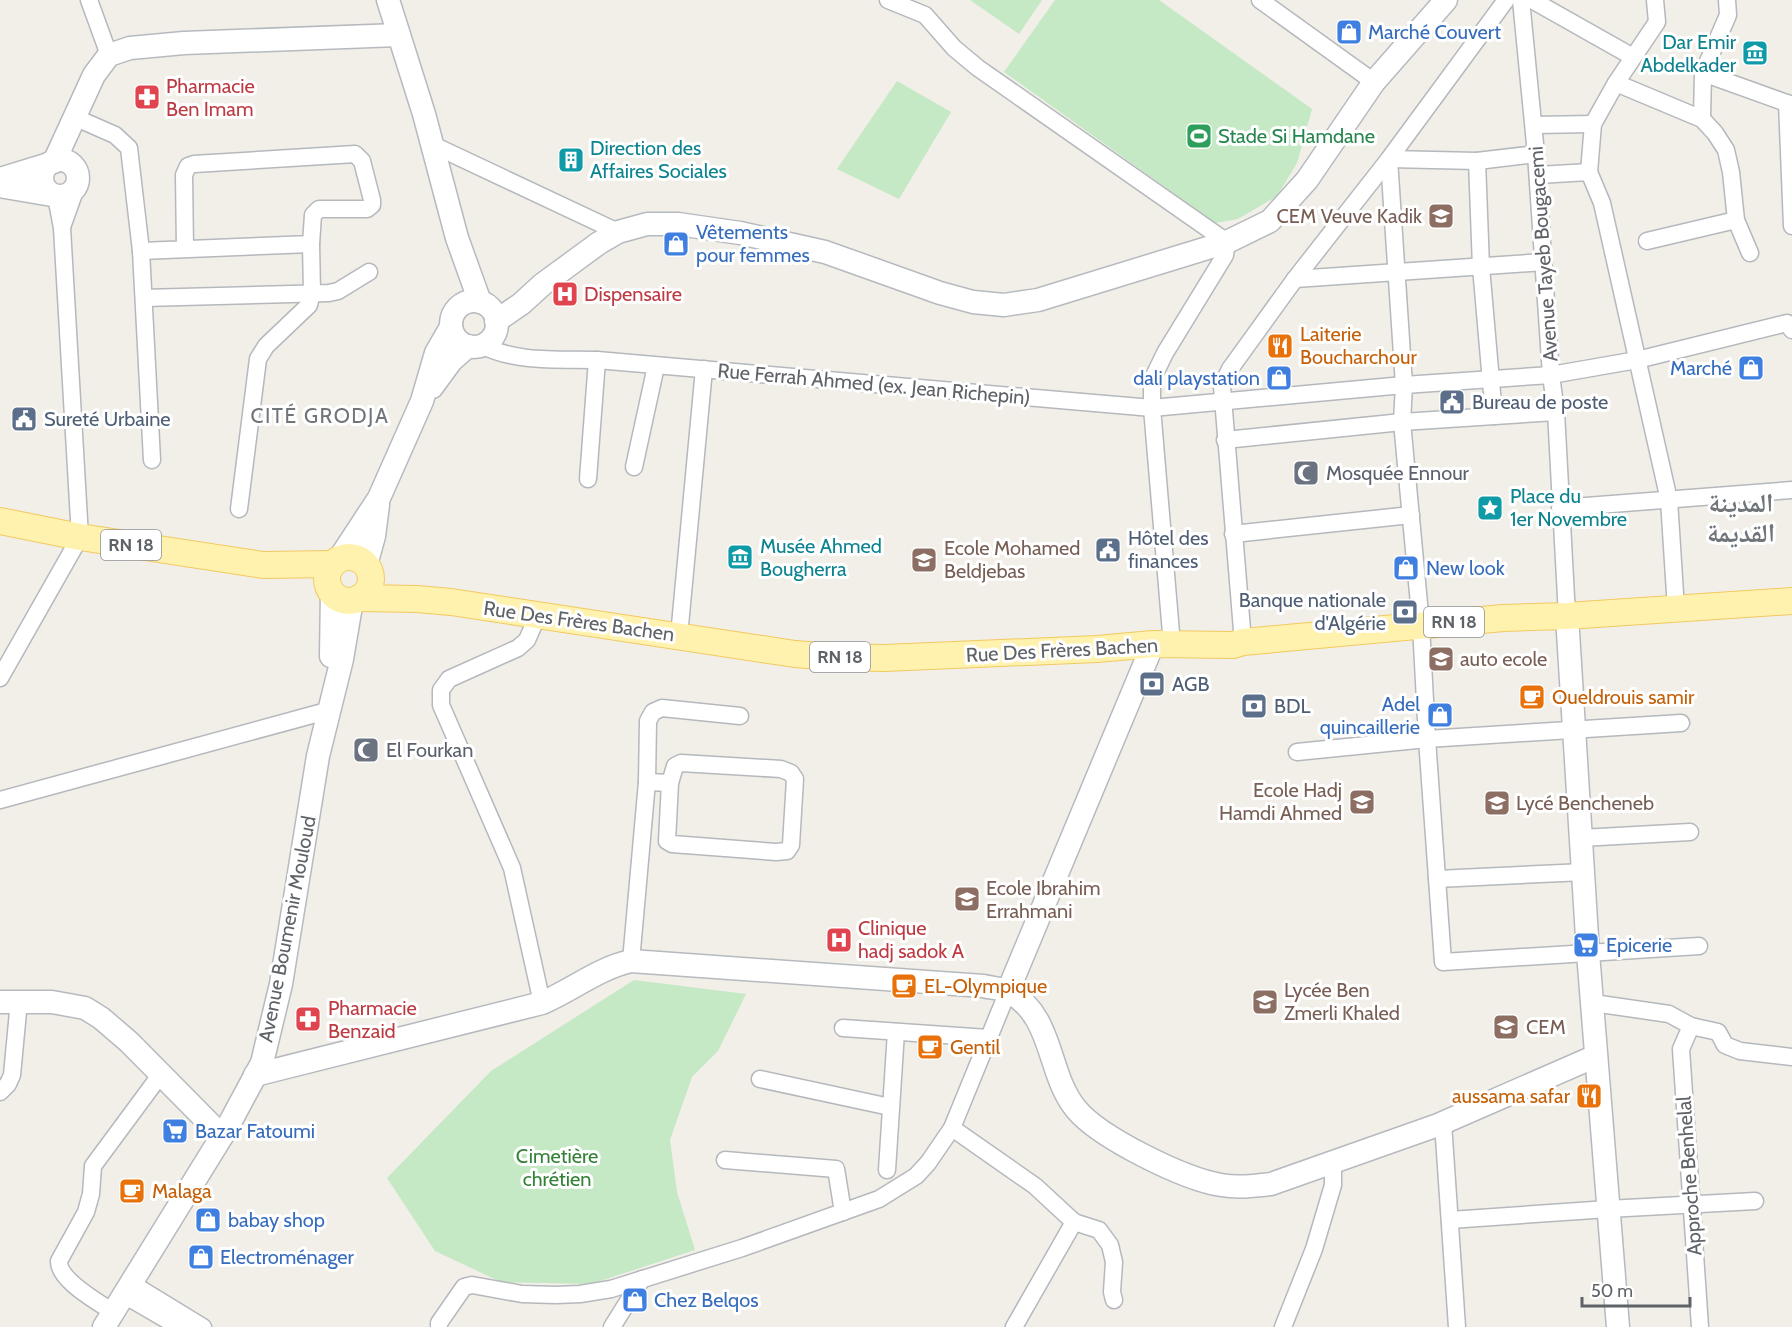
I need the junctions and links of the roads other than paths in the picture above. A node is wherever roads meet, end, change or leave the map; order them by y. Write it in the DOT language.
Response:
graph roads {
  1 [pos="89,0"];
  2 [pos="388,0"];
  3 [pos="888,0"];
  4 [pos="1260,0"];
  5 [pos="1446,0"];
  6 [pos="1506,0"];
  7 [pos="1515,0"];
  8 [pos="1521,0"];
  9 [pos="1532,0"];
  10 [pos="1655,0"];
  11 [pos="1727,0"];
  12 [pos="928,7"];
  13 [pos="398,34"];
  14 [pos="109,55"];
  15 [pos="1633,57"];
  16 [pos="1703,73"];
  17 [pos="1374,82"];
  18 [pos="1616,83"];
  19 [pos="1789,104"];
  20 [pos="1702,119"];
  21 [pos="72,123"];
  22 [pos="1593,124"];
  23 [pos="1534,125"];
  24 [pos="431,144"];
  25 [pos="1536,154"];
  26 [pos="1389,159"];
  27 [pos="1477,161"];
  28 [pos="51,163"];
  29 [pos="1589,172"];
  30 [pos="1538,175"];
  31 [pos="76,178"];
  32 [pos="0,179"];
  33 [pos="0,186"];
  34 [pos="54,195"];
  35 [pos="1736,220"];
  36 [pos="1792,226"];
  37 [pos="62,228"];
  38 [pos="618,232"];
  39 [pos="457,238"];
  40 [pos="1647,241"];
  41 [pos="1227,242"];
  42 [pos="311,244"];
  43 [pos="185,249"];
  44 [pos="141,251"];
  45 [pos="1750,253"];
  46 [pos="1544,262"];
  47 [pos="1481,267"];
  48 [pos="1397,271"];
  49 [pos="369,272"];
  50 [pos="1295,279"];
  51 [pos="312,292"];
  52 [pos="144,298"];
  53 [pos="488,309"];
  54 [pos="454,318"];
  55 [pos="1792,330"];
  56 [pos="475,346"];
  57 [pos="597,360"];
  58 [pos="1637,360"];
  59 [pos="656,366"];
  60 [pos="704,369"];
  61 [pos="1551,375"];
  62 [pos="1491,378"];
  63 [pos="1404,385"];
  64 [pos="422,401"];
  65 [pos="1222,401"];
  66 [pos="1152,408"];
  67 [pos="1556,412"];
  68 [pos="1494,416"];
  69 [pos="1402,422"];
  70 [pos="1225,440"];
  71 [pos="152,460"];
  72 [pos="634,467"];
  73 [pos="588,479"];
  74 [pos="1792,490"];
  75 [pos="379,498"];
  76 [pos="1669,500"];
  77 [pos="1560,508"];
  78 [pos="239,509"];
  79 [pos="1411,515"];
  80 [pos="0,521"];
  81 [pos="1233,534"];
  82 [pos="80,537"];
  83 [pos="367,566"];
  84 [pos="341,583"];
  85 [pos="1792,601"];
  86 [pos="451,602"];
  87 [pos="1676,609"];
  88 [pos="538,615"];
  89 [pos="1567,616"];
  90 [pos="1421,625"];
  91 [pos="680,636"];
  92 [pos="1243,642"];
  93 [pos="1162,644"];
  94 [pos="0,678"];
  95 [pos="323,712"];
  96 [pos="740,716"];
  97 [pos="1681,723"];
  98 [pos="1574,729"];
  99 [pos="1427,739"];
  100 [pos="321,740"];
  101 [pos="1297,752"];
  102 [pos="647,782"];
  103 [pos="670,783"];
  104 [pos="0,800"];
  105 [pos="1690,832"];
  106 [pos="1581,838"];
  107 [pos="1584,872"];
  108 [pos="1437,879"];
  109 [pos="1699,946"];
  110 [pos="1588,953"];
  111 [pos="631,961"];
  112 [pos="1008,992"];
  113 [pos="9,1002"];
  114 [pos="542,1003"];
  115 [pos="1593,1003"];
  116 [pos="1691,1026"];
  117 [pos="843,1028"];
  118 [pos="896,1032"];
  119 [pos="988,1038"];
  120 [pos="1596,1056"];
  121 [pos="1792,1057"];
  122 [pos="161,1074"];
  123 [pos="255,1075"];
  124 [pos="760,1079"];
  125 [pos="0,1092"];
  126 [pos="890,1107"];
  127 [pos="1443,1123"];
  128 [pos="952,1128"];
  129 [pos="222,1136"];
  130 [pos="725,1160"];
  131 [pos="1333,1162"];
  132 [pos="887,1170"];
  133 [pos="1755,1201"];
  134 [pos="1690,1204"];
  135 [pos="1608,1209"];
  136 [pos="843,1212"];
  137 [pos="1450,1220"];
  138 [pos="1074,1222"];
  139 [pos="642,1279"];
  140 [pos="1114,1300"];
  141 [pos="118,1304"];
  142 [pos="439,1325"];
  143 [pos="179,1327"];
  144 [pos="203,1327"];
  145 [pos="612,1327"];
  146 [pos="1014,1327"];
  147 [pos="1283,1327"];
  148 [pos="1457,1327"];
  149 [pos="1618,1327"];
  150 [pos="1700,1327"];
  1 -- 14 [label="street"];
  2 -- 13 [label="street"];
  3 -- 12 [label="street"];
  4 -- 17 [label="street"];
  5 -- 17 [label="street"];
  6 -- 26 [label="street"];
  7 -- 8 [label="street"];
  8 -- 23 [label="street, Avenue Tayeb Bougacemi"];
  9 -- 15 [label="street"];
  10 -- 15 [label="street"];
  11 -- 16 [label="street"];
  12 -- 41 [label="street"];
  13 -- 14 [label="street"];
  13 -- 24 [label="street"];
  14 -- 21 [label="street"];
  15 -- 18 [label="street"];
  16 -- 19 [label="street"];
  16 -- 20 [label="street"];
  17 -- 41 [label="street"];
  18 -- 20 [label="street"];
  18 -- 22 [label="street"];
  19 -- 36 [label="street"];
  20 -- 35 [label="street"];
  21 -- 28 [label="street"];
  21 -- 31 [label="street"];
  21 -- 44 [label="street"];
  22 -- 23 [label="street"];
  22 -- 29 [label="street"];
  23 -- 25 [label="street, Avenue Tayeb Bougacemi"];
  24 -- 38 [label="street"];
  24 -- 39 [label="street"];
  25 -- 27 [label="street"];
  25 -- 30 [label="street, Avenue Tayeb Bougacemi"];
  26 -- 27 [label="street"];
  26 -- 48 [label="street"];
  26 -- 50 [label="street"];
  27 -- 47 [label="street"];
  28 -- 31 [label="street"];
  28 -- 32 [label="street"];
  28 -- 34 [label="street"];
  29 -- 30 [label="street"];
  29 -- 58 [label="street"];
  30 -- 46 [label="street, Avenue Tayeb Bougacemi"];
  31 -- 34 [label="street"];
  31 -- 37 [label="street"];
  33 -- 34 [label="street"];
  34 -- 37 [label="street"];
  35 -- 40 [label="street"];
  35 -- 45 [label="street"];
  37 -- 82 [label="street"];
  38 -- 41 [label="street"];
  38 -- 53 [label="street"];
  39 -- 53 [label="street"];
  39 -- 54 [label="street"];
  41 -- 66 [label="street"];
  42 -- 43 [label="street"];
  42 -- 43 [label="street"];
  42 -- 51 [label="street"];
  43 -- 44 [label="street"];
  44 -- 52 [label="street"];
  46 -- 47 [label="street"];
  46 -- 61 [label="street, Avenue Tayeb Bougacemi"];
  47 -- 48 [label="street"];
  47 -- 62 [label="street"];
  48 -- 50 [label="street"];
  48 -- 63 [label="street"];
  49 -- 51 [label="street"];
  50 -- 65 [label="street"];
  51 -- 52 [label="street"];
  51 -- 78 [label="street"];
  52 -- 71 [label="street"];
  53 -- 54 [label="street"];
  53 -- 56 [label="street"];
  54 -- 56 [label="street"];
  54 -- 64 [label="street"];
  55 -- 58 [label="street, Rue Ferrah Ahmed (ex. Jean Richepin)"];
  56 -- 57 [label="street, Rue Ferrah Ahmed (ex. Jean Richepin)"];
  56 -- 64 [label="street"];
  57 -- 59 [label="street, Rue Ferrah Ahmed (ex. Jean Richepin)"];
  57 -- 73 [label="street"];
  58 -- 61 [label="street, Rue Ferrah Ahmed (ex. Jean Richepin)"];
  58 -- 76 [label="street"];
  59 -- 60 [label="street, Rue Ferrah Ahmed (ex. Jean Richepin)"];
  59 -- 72 [label="street"];
  60 -- 66 [label="street, Rue Ferrah Ahmed (ex. Jean Richepin)"];
  60 -- 91 [label="street"];
  61 -- 62 [label="street, Rue Ferrah Ahmed (ex. Jean Richepin)"];
  61 -- 67 [label="street, Avenue Tayeb Bougacemi"];
  62 -- 63 [label="street, Rue Ferrah Ahmed (ex. Jean Richepin)"];
  62 -- 68 [label="street"];
  63 -- 65 [label="street, Rue Ferrah Ahmed (ex. Jean Richepin)"];
  63 -- 69 [label="street"];
  64 -- 75 [label="street"];
  65 -- 66 [label="street, Rue Ferrah Ahmed (ex. Jean Richepin)"];
  65 -- 70 [label="street"];
  66 -- 93 [label="street"];
  67 -- 68 [label="street"];
  67 -- 77 [label="street, Avenue Tayeb Bougacemi"];
  68 -- 69 [label="street"];
  69 -- 70 [label="street"];
  69 -- 79 [label="street"];
  70 -- 81 [label="street"];
  74 -- 76 [label="street"];
  75 -- 83 [label="street"];
  75 -- 84 [label="street"];
  76 -- 77 [label="street"];
  76 -- 87 [label="street"];
  77 -- 89 [label="street, Avenue Tayeb Bougacemi"];
  79 -- 81 [label="street"];
  79 -- 90 [label="street"];
  80 -- 82 [label="main road, RN 18"];
  81 -- 92 [label="street"];
  82 -- 84 [label="main road, RN 18"];
  82 -- 94 [label="street"];
  83 -- 84 [label="main road, Rue Des Frères Bachen"];
  83 -- 84 [label="main road"];
  83 -- 86 [label="main road, Rue Des Frères Bachen / RN 18"];
  84 -- 86 [label="main road, Rue Des Frères Bachen / RN 18"];
  84 -- 95 [label="street"];
  84 -- 100 [label="street"];
  85 -- 87 [label="main road, RN 18"];
  86 -- 88 [label="main road, Rue Des Frères Bachen / RN 18"];
  87 -- 89 [label="main road, Rue Des Frères Bachen / RN 18"];
  88 -- 91 [label="main road, Rue Des Frères Bachen / RN 18"];
  88 -- 114 [label="street"];
  89 -- 90 [label="main road, Rue Des Frères Bachen / RN 18"];
  89 -- 98 [label="street"];
  90 -- 92 [label="main road, Rue Des Frères Bachen / RN 18"];
  90 -- 99 [label="street"];
  91 -- 93 [label="main road, Rue Des Frères Bachen / RN 18"];
  92 -- 93 [label="main road, Rue Des Frères Bachen / RN 18"];
  93 -- 112 [label="street"];
  95 -- 100 [label="street"];
  95 -- 104 [label="street"];
  96 -- 102 [label="street"];
  97 -- 98 [label="street"];
  98 -- 99 [label="street"];
  98 -- 106 [label="street"];
  99 -- 101 [label="street"];
  99 -- 108 [label="street"];
  100 -- 123 [label="street, Avenue Boumenir Mouloud"];
  102 -- 103 [label="street"];
  102 -- 111 [label="street"];
  103 -- 103 [label="street"];
  105 -- 106 [label="street"];
  106 -- 107 [label="street"];
  107 -- 108 [label="street"];
  107 -- 110 [label="street"];
  108 -- 110 [label="street"];
  109 -- 110 [label="street"];
  110 -- 115 [label="street"];
  111 -- 112 [label="street"];
  111 -- 114 [label="street"];
  112 -- 119 [label="street"];
  112 -- 131 [label="street"];
  113 -- 122 [label="street"];
  113 -- 125 [label="street"];
  114 -- 123 [label="street"];
  115 -- 116 [label="street"];
  115 -- 120 [label="street"];
  116 -- 121 [label="street"];
  116 -- 134 [label="street, Approche Benhelal"];
  117 -- 118 [label="street"];
  118 -- 119 [label="street"];
  118 -- 126 [label="street"];
  119 -- 128 [label="street"];
  120 -- 127 [label="street"];
  120 -- 135 [label="street"];
  122 -- 129 [label="street"];
  122 -- 141 [label="street"];
  123 -- 129 [label="street, Avenue Boumenir Mouloud"];
  124 -- 126 [label="street"];
  126 -- 132 [label="street"];
  127 -- 131 [label="street"];
  127 -- 137 [label="street"];
  128 -- 136 [label="street"];
  128 -- 138 [label="street"];
  129 -- 141 [label="street, Avenue Boumenir Mouloud"];
  130 -- 136 [label="street"];
  131 -- 147 [label="street"];
  133 -- 134 [label="street"];
  134 -- 135 [label="street"];
  134 -- 150 [label="street, Approche Benhelal"];
  135 -- 137 [label="street"];
  135 -- 149 [label="street"];
  136 -- 139 [label="street"];
  137 -- 148 [label="street"];
  138 -- 140 [label="street"];
  138 -- 146 [label="street"];
  139 -- 142 [label="street"];
  139 -- 145 [label="street"];
  141 -- 143 [label="street"];
  141 -- 144 [label="street"];
}
